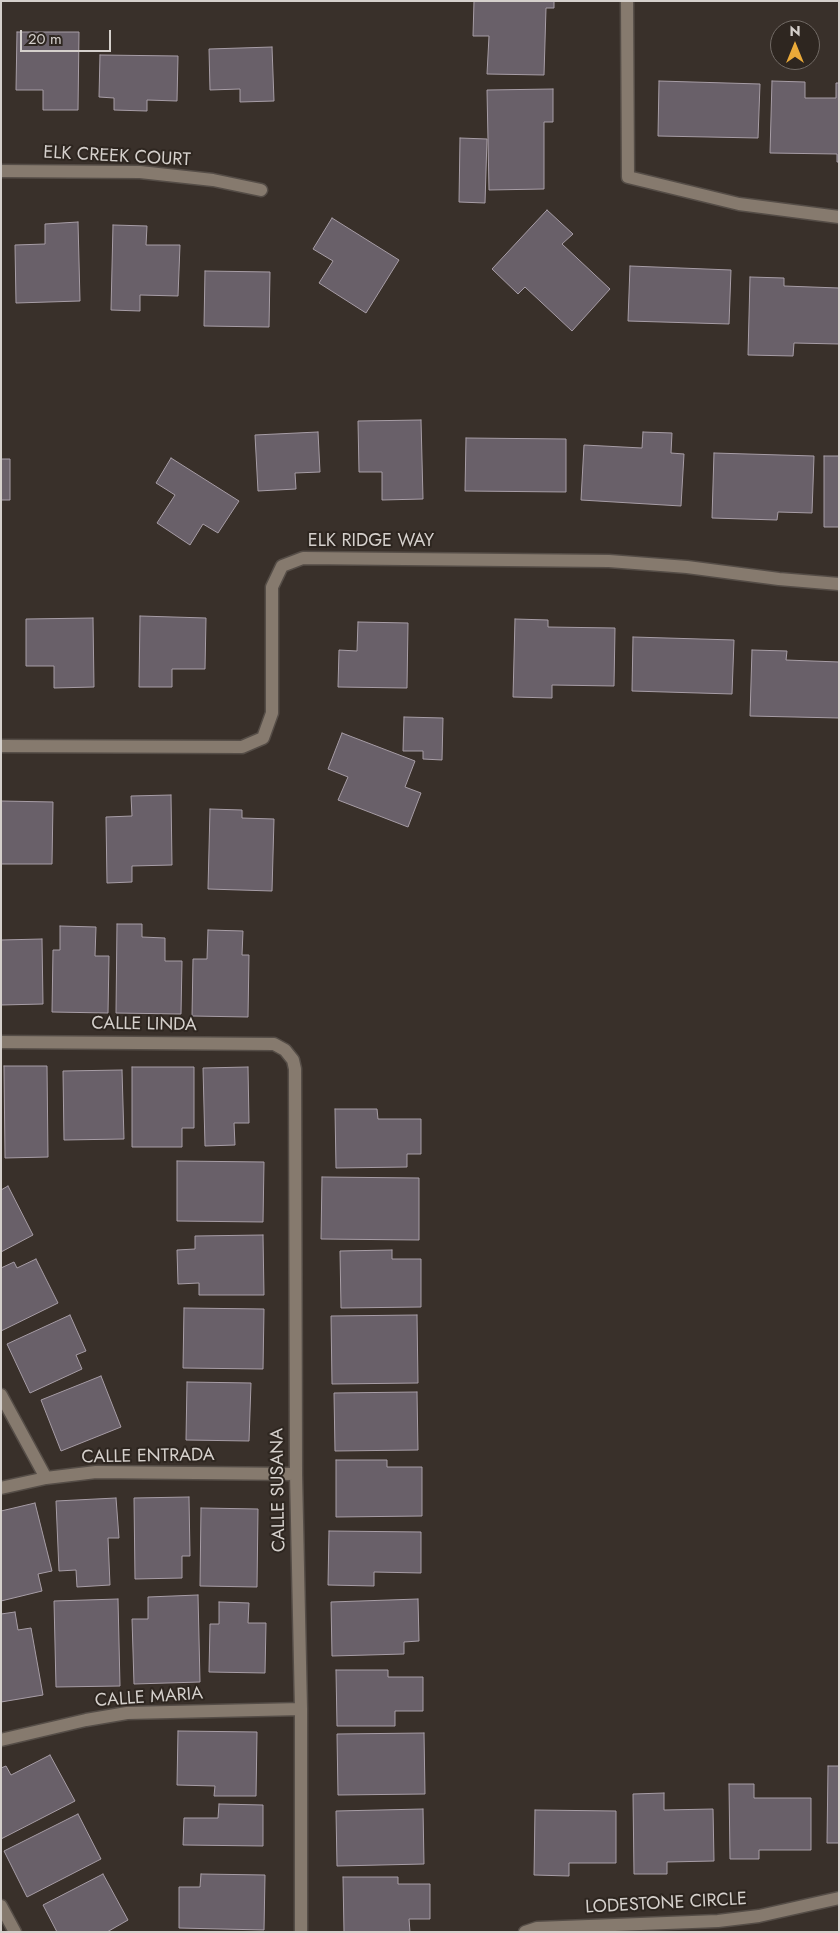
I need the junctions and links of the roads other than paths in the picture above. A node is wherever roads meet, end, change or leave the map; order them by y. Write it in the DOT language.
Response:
graph roads {
  1 [pos="627,1"];
  2 [pos="1,170"];
  3 [pos="260,190"];
  4 [pos="839,217"];
  5 [pos="839,584"];
  6 [pos="1,746"];
  7 [pos="1,1042"];
  8 [pos="285,1050"];
  9 [pos="1,1396"];
  10 [pos="296,1474"];
  11 [pos="46,1478"];
  12 [pos="1,1488"];
  13 [pos="301,1709"];
  14 [pos="1,1740"];
  15 [pos="839,1898"];
  16 [pos="1,1906"];
  17 [pos="15,1932"];
  18 [pos="301,1932"];
  19 [pos="525,1932"];
  1 -- 4 [label="street"];
  2 -- 3 [label="street, ELK CREEK COURT"];
  5 -- 6 [label="street, ELK RIDGE WAY"];
  7 -- 8 [label="street, CALLE LINDA"];
  8 -- 10 [label="street, CALLE SUSANA"];
  9 -- 11 [label="street"];
  10 -- 11 [label="street, CALLE ENTRADA"];
  10 -- 13 [label="street, CALLE SUSANA"];
  11 -- 12 [label="street, CALLE ENTRADA"];
  13 -- 14 [label="street, CALLE MARIA"];
  13 -- 18 [label="street, CALLE SUSANA"];
  15 -- 19 [label="street, LODESTONE CIRCLE"];
  16 -- 17 [label="street"];
}
